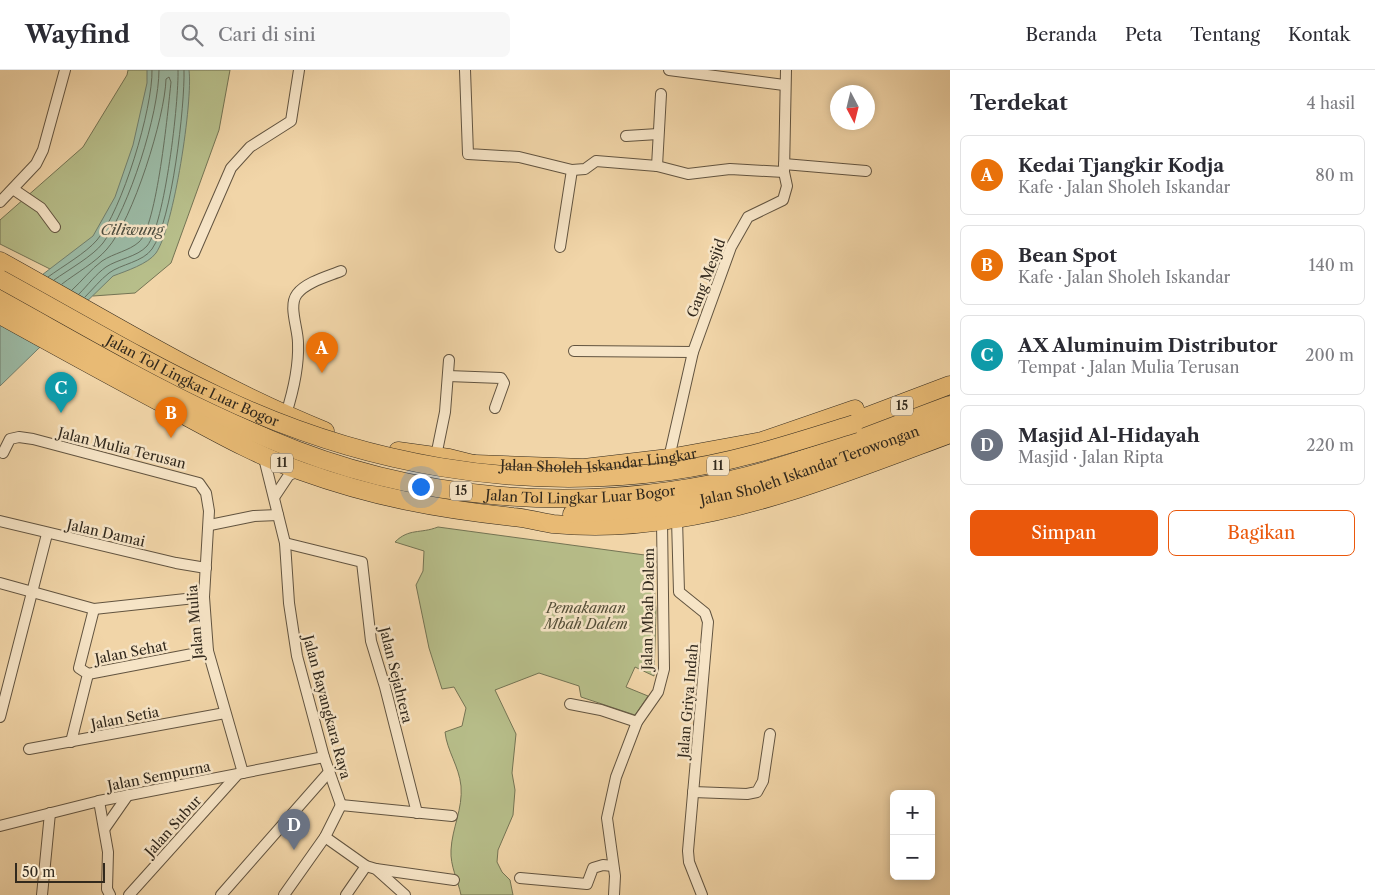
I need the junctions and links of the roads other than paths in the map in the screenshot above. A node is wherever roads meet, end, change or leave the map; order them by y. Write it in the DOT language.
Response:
graph roads {
  1 [pos="65,70"];
  2 [pos="299,70"];
  3 [pos="465,70"];
  4 [pos="669,70"];
  5 [pos="786,70"];
  6 [pos="784,85"];
  7 [pos="661,94"];
  8 [pos="658,134"];
  9 [pos="626,136"];
  10 [pos="657,166"];
  11 [pos="784,168"];
  12 [pos="572,170"];
  13 [pos="866,171"];
  14 [pos="13,188"];
  15 [pos="0,202"];
  16 [pos="55,227"];
  17 [pos="560,247"];
  18 [pos="194,252"];
  19 [pos="0,261"];
  20 [pos="341,270"];
  21 [pos="0,279"];
  22 [pos="0,297"];
  23 [pos="0,315"];
  24 [pos="574,351"];
  25 [pos="693,352"];
  26 [pos="449,360"];
  27 [pos="950,375"];
  28 [pos="448,376"];
  29 [pos="950,387"];
  30 [pos="950,405"];
  31 [pos="495,408"];
  32 [pos="286,414"];
  33 [pos="950,419"];
  34 [pos="950,434"];
  35 [pos="3,453"];
  36 [pos="263,454"];
  37 [pos="436,456"];
  38 [pos="669,458"];
  39 [pos="475,464"];
  40 [pos="299,470"];
  41 [pos="275,496"];
  42 [pos="278,515"];
  43 [pos="516,517"];
  44 [pos="670,520"];
  45 [pos="0,521"];
  46 [pos="210,525"];
  47 [pos="48,534"];
  48 [pos="285,543"];
  49 [pos="206,568"];
  50 [pos="0,583"];
  51 [pos="32,592"];
  52 [pos="204,597"];
  53 [pos="94,609"];
  54 [pos="208,651"];
  55 [pos="88,674"];
  56 [pos="570,704"];
  57 [pos="225,713"];
  58 [pos="0,717"];
  59 [pos="637,722"];
  60 [pos="770,734"];
  61 [pos="71,742"];
  62 [pos="29,749"];
  63 [pos="324,757"];
  64 [pos="329,772"];
  65 [pos="240,774"];
  66 [pos="693,792"];
  67 [pos="128,795"];
  68 [pos="99,801"];
  69 [pos="341,805"];
  70 [pos="50,813"];
  71 [pos="417,813"];
  72 [pos="452,816"];
  73 [pos="0,826"];
  74 [pos="105,828"];
  75 [pos="325,837"];
  76 [pos="613,866"];
  77 [pos="371,868"];
  78 [pos="520,878"];
  79 [pos="454,880"];
  80 [pos="42,895"];
  81 [pos="110,895"];
  82 [pos="129,895"];
  83 [pos="221,895"];
  84 [pos="284,895"];
  85 [pos="346,895"];
  86 [pos="405,895"];
  87 [pos="614,895"];
  88 [pos="702,895"];
  1 -- 14 [label="street"];
  2 -- 18 [label="street"];
  3 -- 12 [label="street"];
  4 -- 6 [label="street"];
  5 -- 6 [label="street, Gang Mesjid"];
  6 -- 11 [label="street, Gang Mesjid"];
  7 -- 8 [label="street"];
  8 -- 9 [label="street"];
  8 -- 10 [label="street"];
  10 -- 11 [label="street"];
  10 -- 12 [label="street"];
  11 -- 13 [label="street"];
  11 -- 25 [label="street, Gang Mesjid"];
  12 -- 17 [label="street"];
  14 -- 15 [label="street"];
  14 -- 16 [label="street"];
  19 -- 32 [label="highway, 11"];
  20 -- 32 [label="street"];
  21 -- 29 [label="highway, Jalan Tol Lingkar Luar Bogor / 15, bridge"];
  22 -- 30 [label="highway, Jalan Tol Lingkar Luar Bogor / 15"];
  23 -- 36 [label="highway, 11"];
  24 -- 25 [label="street"];
  25 -- 38 [label="street, Gang Mesjid"];
  26 -- 28 [label="street"];
  27 -- 38 [label="highway, Jalan Sholeh Iskandar Lingkar"];
  28 -- 31 [label="street"];
  28 -- 37 [label="street"];
  29 -- 39 [label="highway, Jalan Sholeh Iskandar Terowongan / 11"];
  32 -- 37 [label="highway, 11"];
  33 -- 43 [label="highway, Jalan Sholeh Iskandar Terowongan / 11"];
  34 -- 44 [label="highway"];
  35 -- 46 [label="street, Jalan Mulia Terusan"];
  36 -- 40 [label="highway, 11"];
  36 -- 41 [label="street, Jalan Bayangkara Raya"];
  37 -- 39 [label="highway, 11"];
  38 -- 39 [label="highway, Jalan Sholeh Iskandar Lingkar"];
  40 -- 41 [label="street"];
  40 -- 43 [label="highway, 11"];
  41 -- 42 [label="street, Jalan Bayangkara Raya"];
  42 -- 46 [label="street"];
  42 -- 48 [label="street, Jalan Bayangkara Raya"];
  43 -- 44 [label="highway"];
  44 -- 59 [label="street, Jalan Mbah Dalem"];
  44 -- 66 [label="street, Jalan Griya Indah"];
  45 -- 47 [label="street, Jalan Damai"];
  46 -- 49 [label="street, Jalan Mulia"];
  47 -- 49 [label="street, Jalan Damai"];
  47 -- 51 [label="street"];
  48 -- 63 [label="street, Jalan Bayangkara Raya"];
  48 -- 71 [label="street, Jalan Sejahtera"];
  49 -- 52 [label="street, Jalan Mulia"];
  50 -- 51 [label="street"];
  51 -- 53 [label="street"];
  51 -- 58 [label="street"];
  52 -- 53 [label="street"];
  52 -- 54 [label="street, Jalan Mulia"];
  53 -- 55 [label="street"];
  54 -- 55 [label="street, Jalan Sehat"];
  54 -- 57 [label="street, Jalan Mulia"];
  55 -- 61 [label="street"];
  56 -- 59 [label="street"];
  57 -- 61 [label="street, Jalan Setia"];
  57 -- 65 [label="street, Jalan Mulia"];
  59 -- 76 [label="street, Jalan Mbah Dalem"];
  60 -- 66 [label="street"];
  61 -- 62 [label="street, Jalan Setia"];
  63 -- 64 [label="street, Jalan Bayangkara Raya"];
  63 -- 65 [label="street, Jalan Sempurna"];
  64 -- 69 [label="street, Jalan Bayangkara Raya"];
  64 -- 83 [label="street"];
  65 -- 67 [label="street, Jalan Sempurna"];
  65 -- 82 [label="street, Jalan Subur"];
  66 -- 88 [label="street, Jalan Griya Indah"];
  67 -- 68 [label="street, Jalan Sempurna"];
  67 -- 74 [label="street"];
  68 -- 70 [label="street, Jalan Sempurna"];
  68 -- 74 [label="street"];
  69 -- 71 [label="street"];
  69 -- 75 [label="street"];
  70 -- 73 [label="street, Jalan Sempurna"];
  70 -- 80 [label="street"];
  71 -- 72 [label="street"];
  74 -- 81 [label="street"];
  75 -- 77 [label="street"];
  75 -- 84 [label="street"];
  76 -- 78 [label="street"];
  76 -- 87 [label="street, Jalan Mbah Dalem"];
  77 -- 79 [label="street"];
  77 -- 85 [label="street"];
  77 -- 86 [label="street"];
}
